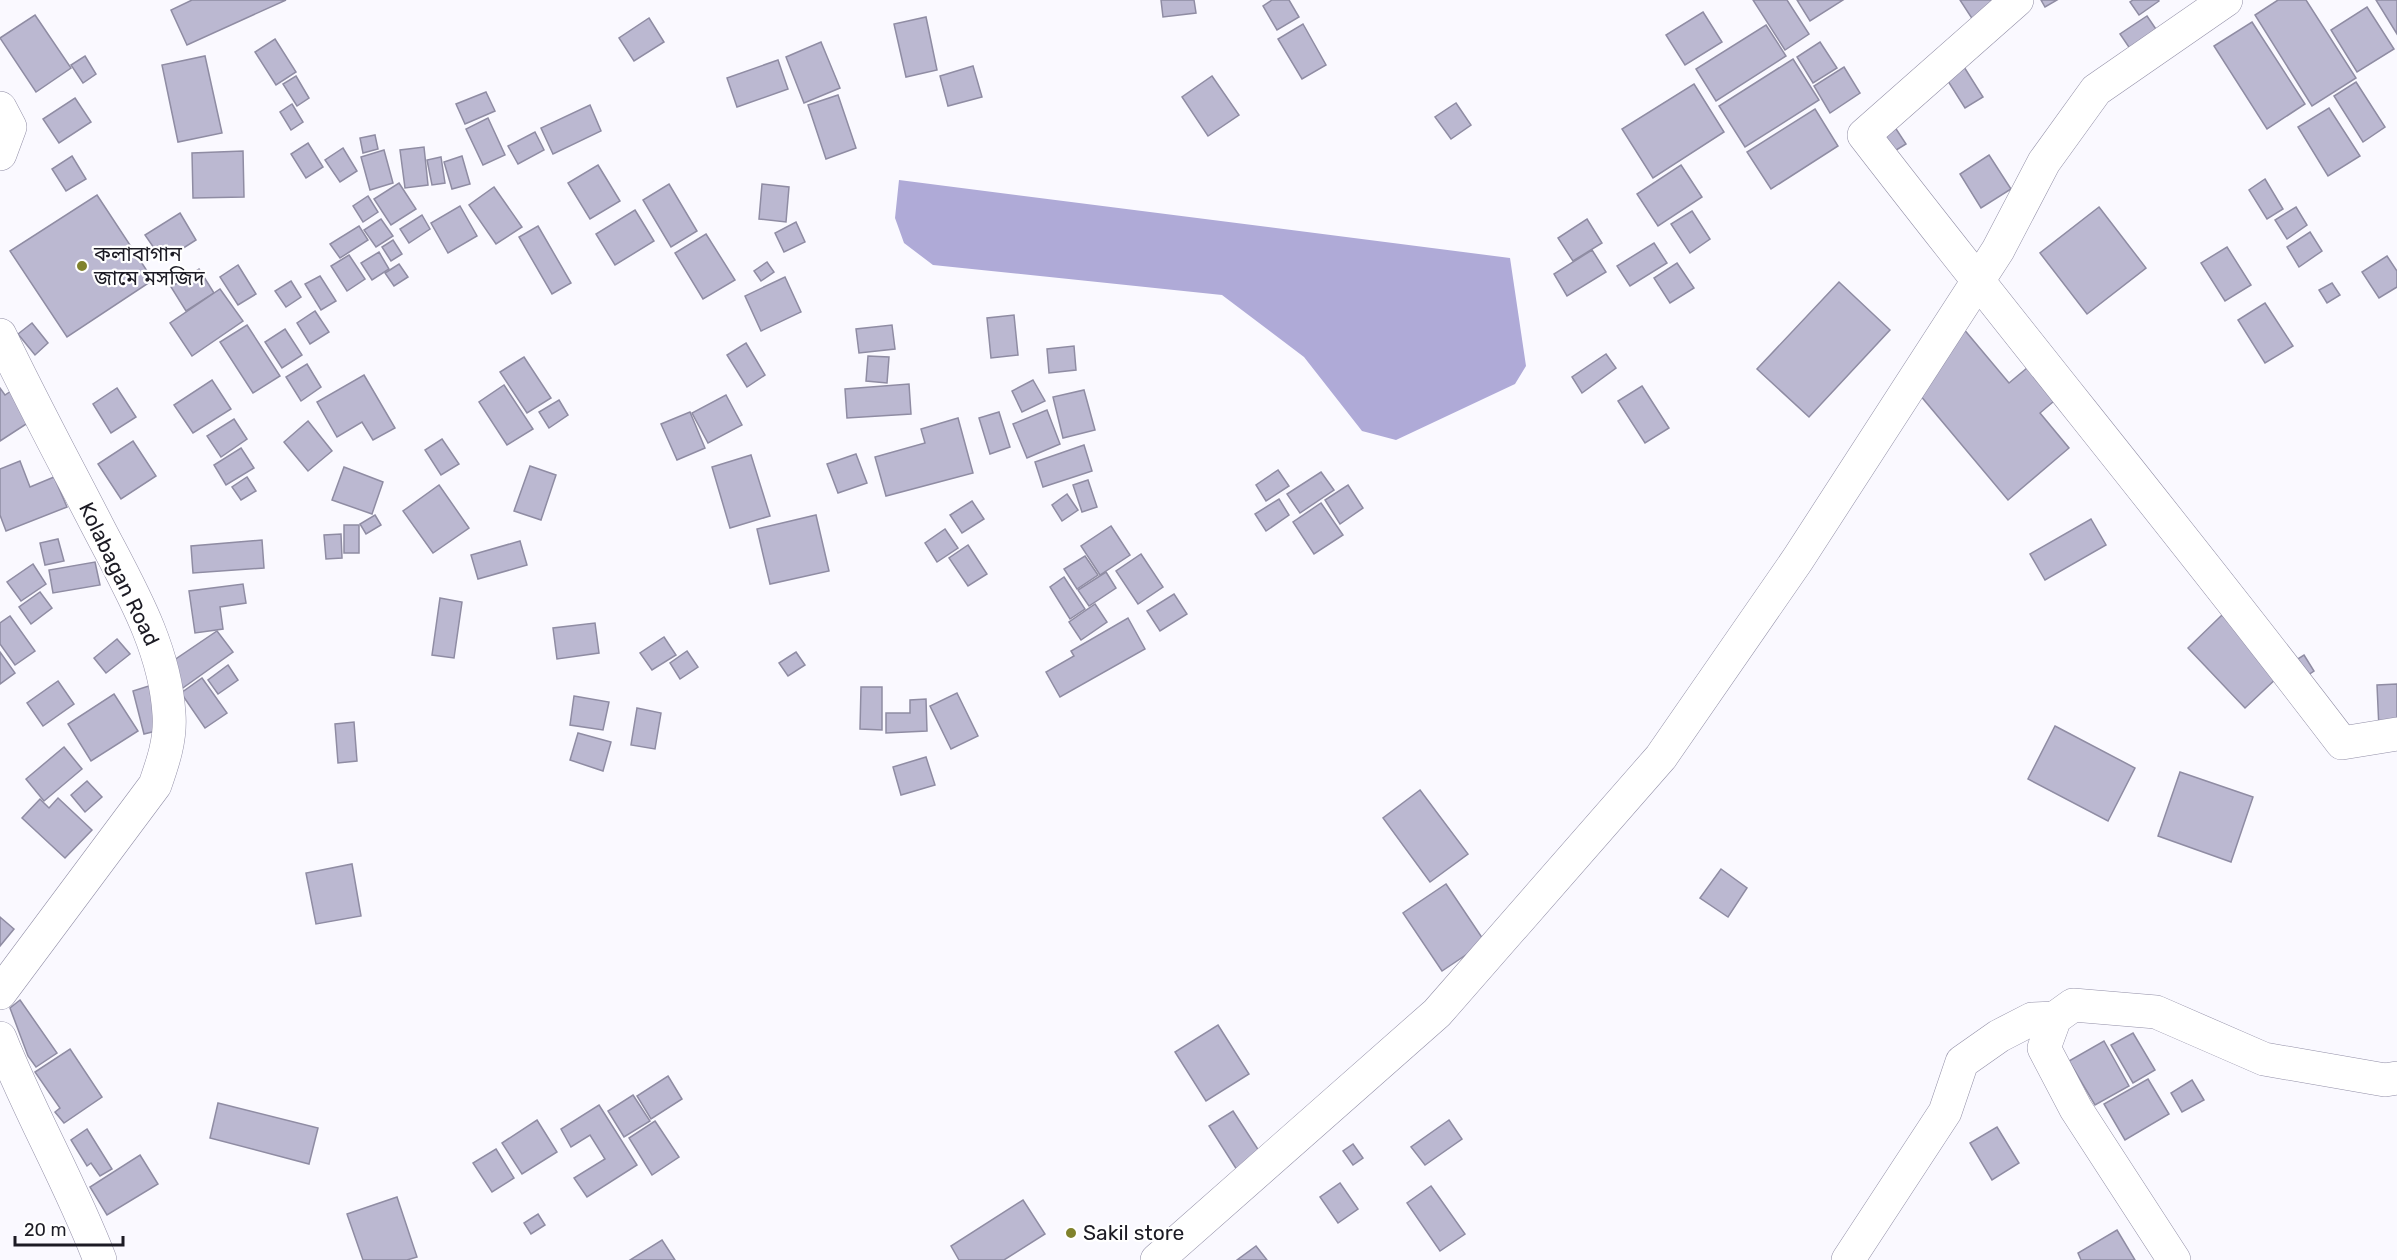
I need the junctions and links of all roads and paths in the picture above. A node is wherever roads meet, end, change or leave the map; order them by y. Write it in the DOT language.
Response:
graph roads {
  1 [pos="2017,0"];
  2 [pos="2226,0"];
  3 [pos="0,108"];
  4 [pos="0,153"];
  5 [pos="1977,282"];
  6 [pos="0,335"];
  7 [pos="2397,734"];
  8 [pos="0,993"];
  9 [pos="2055,1018"];
  10 [pos="0,1038"];
  11 [pos="2397,1078"];
  12 [pos="100,1260"];
  13 [pos="1158,1260"];
  14 [pos="1848,1260"];
  15 [pos="2174,1260"];
  1 -- 5 [label="street"];
  2 -- 5 [label="street"];
  3 -- 4 [label="street"];
  5 -- 7 [label="street"];
  5 -- 13 [label="street"];
  6 -- 8 [label="street, Kolabagan Road"];
  9 -- 11 [label="street"];
  9 -- 14 [label="street"];
  9 -- 15 [label="street"];
  10 -- 12 [label="street"];
}
